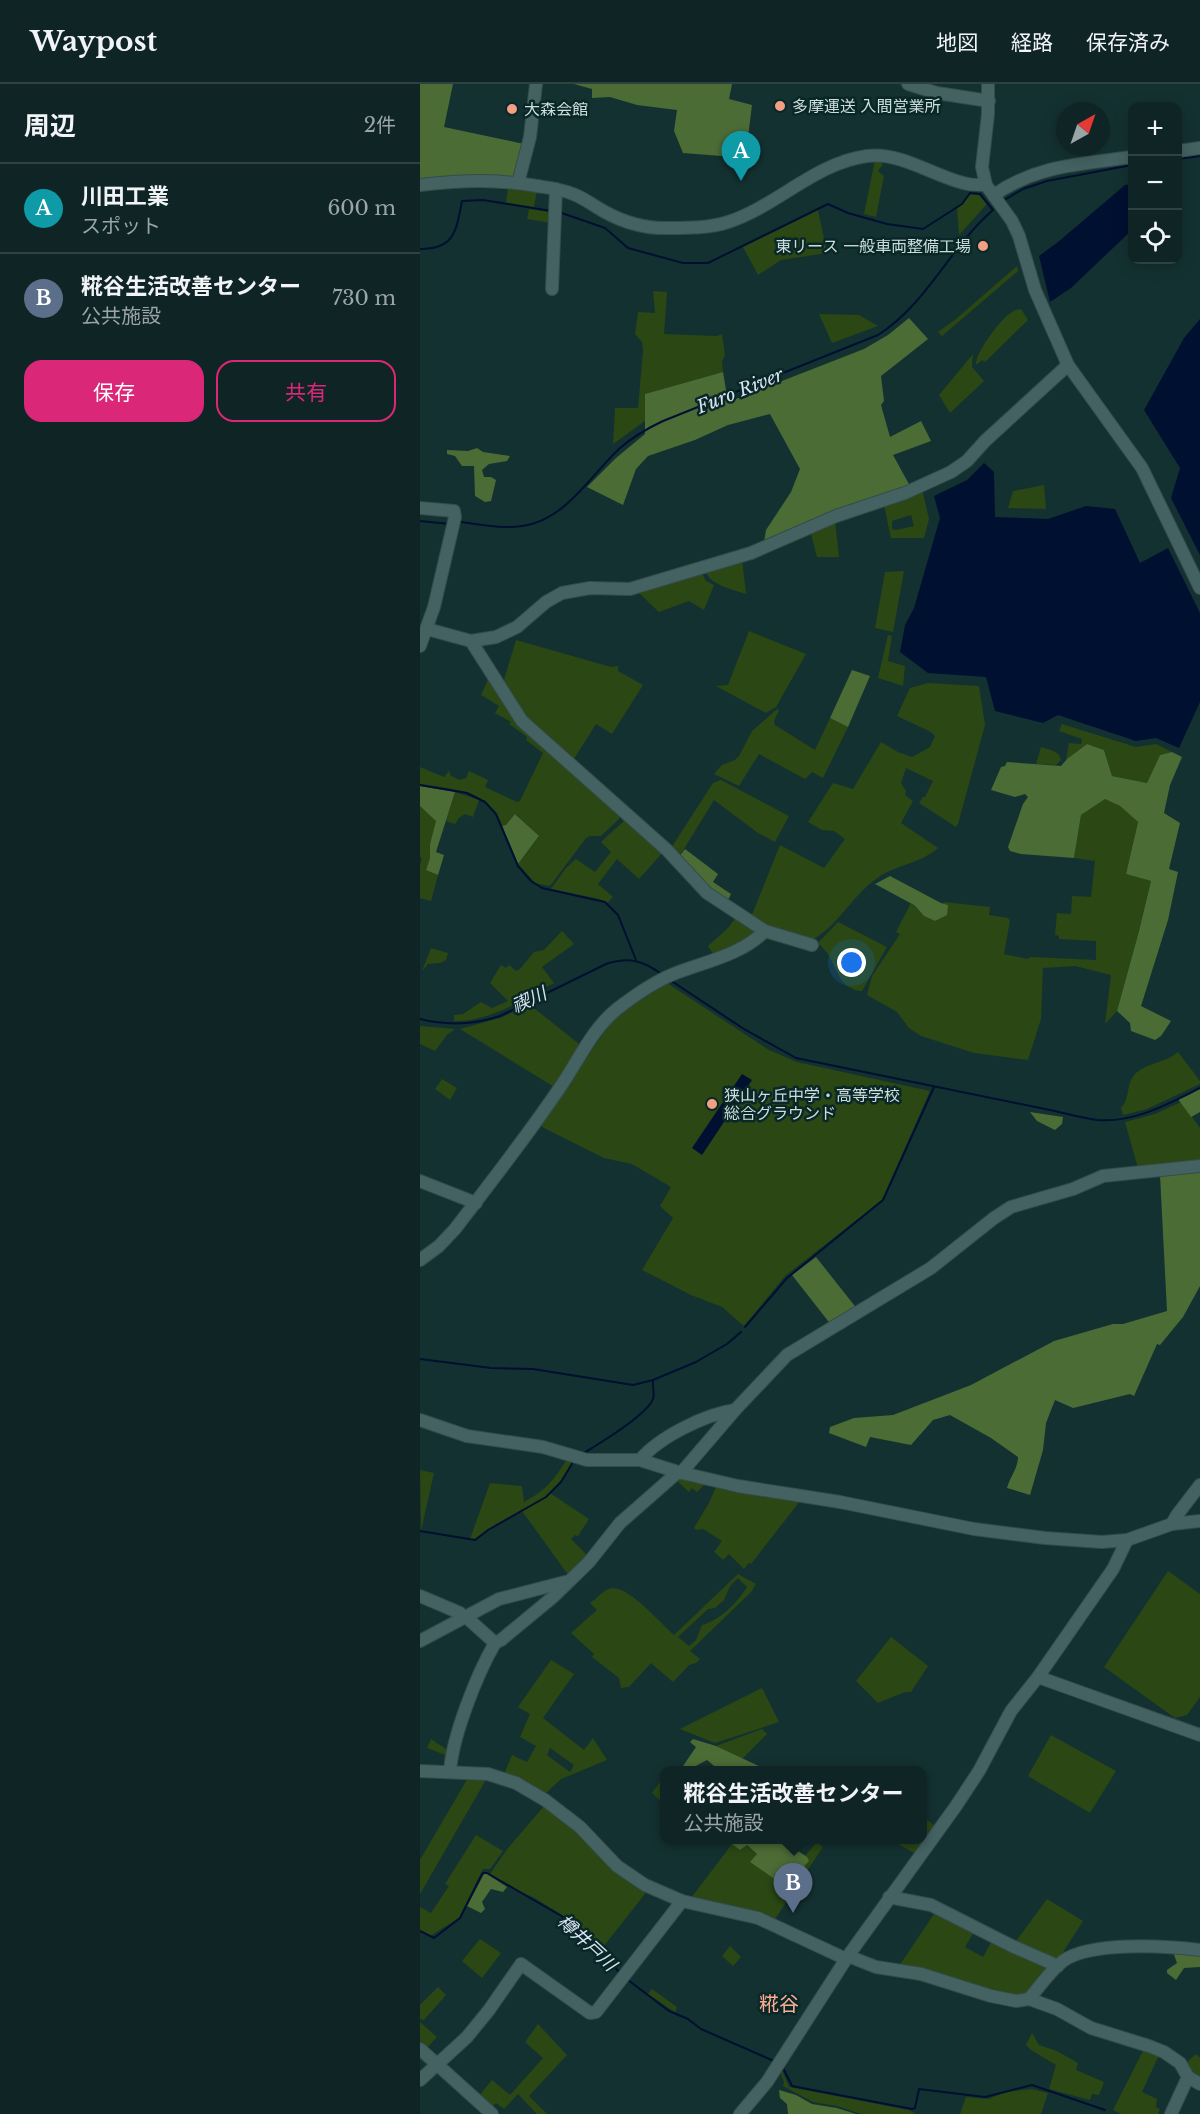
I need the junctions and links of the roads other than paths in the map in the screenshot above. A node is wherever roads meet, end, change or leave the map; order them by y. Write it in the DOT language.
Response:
graph roads {
  1 [pos="536,84"];
  2 [pos="908,84"];
  3 [pos="988,84"];
  4 [pos="989,101"];
  5 [pos="1200,148"];
  6 [pos="1182,150"];
  7 [pos="1128,158"];
  8 [pos="518,183"];
  9 [pos="420,185"];
  10 [pos="556,189"];
  11 [pos="990,190"];
  12 [pos="552,289"];
  13 [pos="1068,365"];
  14 [pos="420,508"];
  15 [pos="1200,588"];
  16 [pos="427,629"];
  17 [pos="471,641"];
  18 [pos="420,646"];
  19 [pos="765,931"];
  20 [pos="812,945"];
  21 [pos="1200,1166"];
  22 [pos="420,1181"];
  23 [pos="476,1203"];
  24 [pos="420,1260"];
  25 [pos="735,1410"];
  26 [pos="420,1420"];
  27 [pos="640,1460"];
  28 [pos="680,1473"];
  29 [pos="1200,1485"];
  30 [pos="1200,1521"];
  31 [pos="1172,1524"];
  32 [pos="1127,1539"];
  33 [pos="567,1581"];
  34 [pos="420,1596"];
  35 [pos="463,1616"];
  36 [pos="420,1641"];
  37 [pos="495,1643"];
  38 [pos="1038,1677"];
  39 [pos="1200,1735"];
  40 [pos="420,1771"];
  41 [pos="450,1772"];
  42 [pos="890,1897"];
  43 [pos="682,1901"];
  44 [pos="1200,1950"];
  45 [pos="847,1957"];
  46 [pos="1058,1966"];
  47 [pos="1029,1999"];
  48 [pos="420,2049"];
  49 [pos="437,2065"];
  50 [pos="1188,2077"];
  51 [pos="420,2080"];
  52 [pos="1200,2084"];
  53 [pos="492,2114"];
  54 [pos="740,2114"];
  55 [pos="1171,2114"];
  1 -- 8 [label="street"];
  2 -- 4 [label="street"];
  3 -- 4 [label="street"];
  4 -- 11 [label="street"];
  5 -- 6 [label="street"];
  7 -- 11 [label="street"];
  8 -- 9 [label="street"];
  8 -- 10 [label="street"];
  10 -- 11 [label="street"];
  10 -- 12 [label="street"];
  11 -- 13 [label="street"];
  13 -- 15 [label="street"];
  13 -- 17 [label="street"];
  14 -- 16 [label="street"];
  16 -- 17 [label="street"];
  16 -- 18 [label="street"];
  17 -- 19 [label="street"];
  19 -- 20 [label="street"];
  19 -- 23 [label="street"];
  21 -- 25 [label="street"];
  22 -- 23 [label="street"];
  23 -- 24 [label="street"];
  25 -- 27 [label="street"];
  25 -- 28 [label="street"];
  26 -- 27 [label="street"];
  27 -- 28 [label="street"];
  28 -- 32 [label="street"];
  28 -- 33 [label="street"];
  29 -- 31 [label="street"];
  30 -- 31 [label="street"];
  31 -- 32 [label="street"];
  32 -- 38 [label="street"];
  33 -- 35 [label="street"];
  33 -- 37 [label="street"];
  34 -- 35 [label="street"];
  35 -- 36 [label="street"];
  35 -- 37 [label="street"];
  37 -- 41 [label="street"];
  38 -- 39 [label="street"];
  38 -- 42 [label="street"];
  40 -- 41 [label="street"];
  41 -- 43 [label="street"];
  42 -- 45 [label="street"];
  42 -- 46 [label="street"];
  43 -- 45 [label="street"];
  43 -- 49 [label="street"];
  44 -- 46 [label="street"];
  45 -- 47 [label="street"];
  45 -- 54 [label="street"];
  46 -- 47 [label="street"];
  47 -- 50 [label="street"];
  48 -- 49 [label="street"];
  49 -- 51 [label="street"];
  49 -- 53 [label="street"];
  50 -- 52 [label="street"];
  50 -- 55 [label="street"];
}
